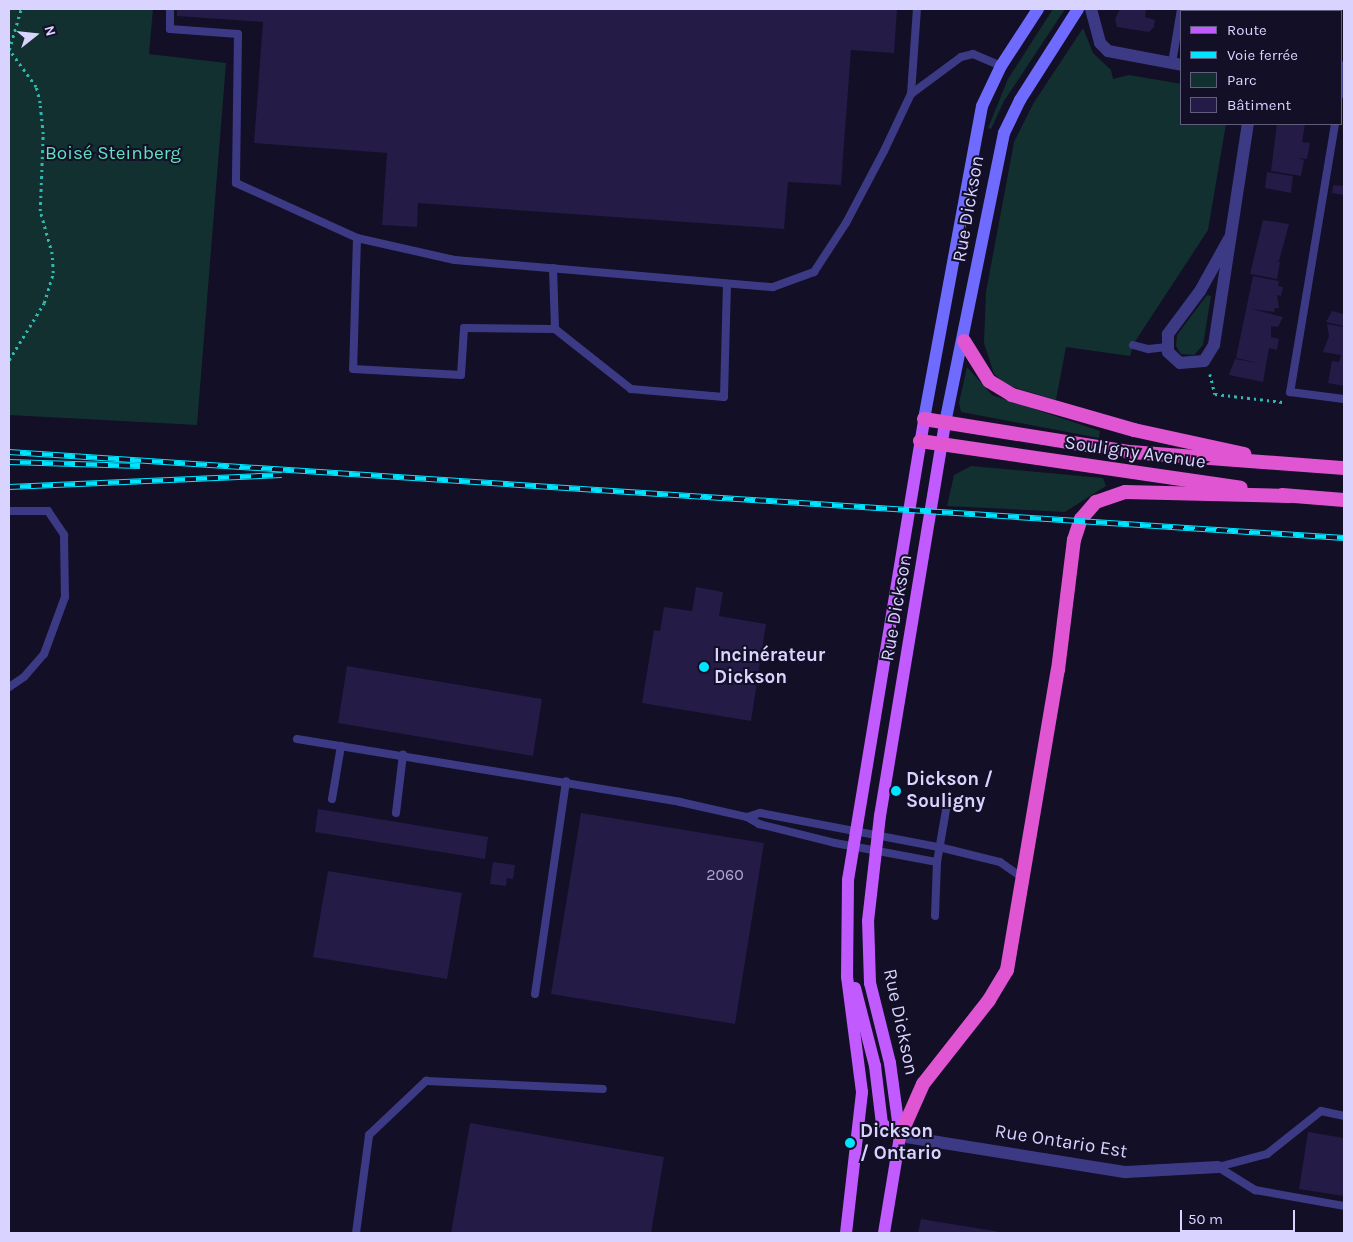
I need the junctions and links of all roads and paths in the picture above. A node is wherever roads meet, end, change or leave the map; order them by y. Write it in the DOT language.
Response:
graph roads {
  1 [pos="21,9"];
  2 [pos="170,9"];
  3 [pos="917,9"];
  4 [pos="1038,9"];
  5 [pos="1078,9"];
  6 [pos="1091,9"];
  7 [pos="1180,23"];
  8 [pos="9,38"];
  9 [pos="13,40"];
  10 [pos="9,51"];
  11 [pos="1177,64"];
  12 [pos="1001,66"];
  13 [pos="911,94"];
  14 [pos="1248,125"];
  15 [pos="1335,125"];
  16 [pos="357,238"];
  17 [pos="1229,239"];
  18 [pos="553,268"];
  19 [pos="727,284"];
  20 [pos="556,330"];
  21 [pos="964,341"];
  22 [pos="1133,345"];
  23 [pos="1168,346"];
  24 [pos="9,360"];
  25 [pos="1204,361"];
  26 [pos="1344,399"];
  27 [pos="1289,402"];
  28 [pos="924,419"];
  29 [pos="945,423"];
  30 [pos="920,441"];
  31 [pos="942,444"];
  32 [pos="1298,466"];
  33 [pos="1344,468"];
  34 [pos="1289,496"];
  35 [pos="1344,500"];
  36 [pos="9,511"];
  37 [pos="9,687"];
  38 [pos="297,739"];
  39 [pos="341,746"];
  40 [pos="403,754"];
  41 [pos="566,781"];
  42 [pos="332,800"];
  43 [pos="947,804"];
  44 [pos="396,813"];
  45 [pos="747,817"];
  46 [pos="857,830"];
  47 [pos="878,834"];
  48 [pos="854,846"];
  49 [pos="939,847"];
  50 [pos="877,850"];
  51 [pos="937,862"];
  52 [pos="1024,879"];
  53 [pos="935,916"];
  54 [pos="846,953"];
  55 [pos="535,994"];
  56 [pos="603,1089"];
  57 [pos="1344,1116"];
  58 [pos="900,1136"];
  59 [pos="1218,1167"];
  60 [pos="1344,1206"];
  61 [pos="356,1233"];
  62 [pos="846,1233"];
  63 [pos="884,1233"];
  1 -- 9 [label="path"];
  2 -- 16 [label="lane"];
  3 -- 13 [label="lane"];
  4 -- 12 [label="main road, Rue Dickson"];
  5 -- 21 [label="main road, Rue Dickson"];
  6 -- 11 [label="street"];
  7 -- 11 [label="lane"];
  8 -- 9 [label="path"];
  9 -- 10 [label="path"];
  10 -- 24 [label="path"];
  12 -- 13 [label="lane"];
  12 -- 28 [label="main road, Rue Dickson"];
  13 -- 19 [label="lane"];
  14 -- 17 [label="street"];
  15 -- 26 [label="lane"];
  16 -- 18 [label="lane"];
  16 -- 20 [label="lane"];
  17 -- 23 [label="street"];
  17 -- 25 [label="street"];
  18 -- 19 [label="lane"];
  18 -- 20 [label="lane"];
  19 -- 20 [label="lane"];
  21 -- 29 [label="main road, Rue Dickson"];
  21 -- 32 [label="highway"];
  22 -- 23 [label="lane"];
  23 -- 25 [label="street"];
  25 -- 27 [label="path"];
  28 -- 29 [label="highway, Souligny Avenue"];
  28 -- 30 [label="main road, Rue Dickson"];
  29 -- 31 [label="main road, Rue Dickson"];
  29 -- 32 [label="highway, Souligny Avenue"];
  30 -- 31 [label="highway, Souligny Avenue"];
  30 -- 46 [label="main road, Rue Dickson"];
  31 -- 34 [label="highway, Souligny Avenue"];
  31 -- 47 [label="main road, Rue Dickson"];
  32 -- 33 [label="highway, Souligny Avenue"];
  34 -- 35 [label="highway, Souligny Avenue"];
  34 -- 52 [label="highway"];
  36 -- 37 [label="lane"];
  38 -- 39 [label="lane"];
  39 -- 40 [label="lane"];
  39 -- 42 [label="lane"];
  40 -- 41 [label="lane"];
  40 -- 44 [label="lane"];
  41 -- 45 [label="lane"];
  41 -- 55 [label="lane"];
  43 -- 49 [label="lane"];
  45 -- 46 [label="lane"];
  45 -- 48 [label="lane"];
  46 -- 47 [label="lane"];
  46 -- 48 [label="main road, Rue Dickson"];
  47 -- 49 [label="lane"];
  47 -- 50 [label="main road, Rue Dickson"];
  48 -- 50 [label="lane"];
  48 -- 54 [label="main road, Rue Dickson"];
  49 -- 51 [label="lane"];
  49 -- 52 [label="lane"];
  50 -- 51 [label="lane"];
  50 -- 58 [label="main road, Rue Dickson"];
  51 -- 53 [label="lane"];
  52 -- 58 [label="highway"];
  54 -- 58 [label="main road"];
  54 -- 62 [label="main road, Rue Dickson"];
  56 -- 61 [label="lane"];
  57 -- 59 [label="lane"];
  58 -- 59 [label="street, Rue Ontario Est"];
  58 -- 63 [label="main road, Rue Dickson"];
  59 -- 60 [label="lane"];
}
